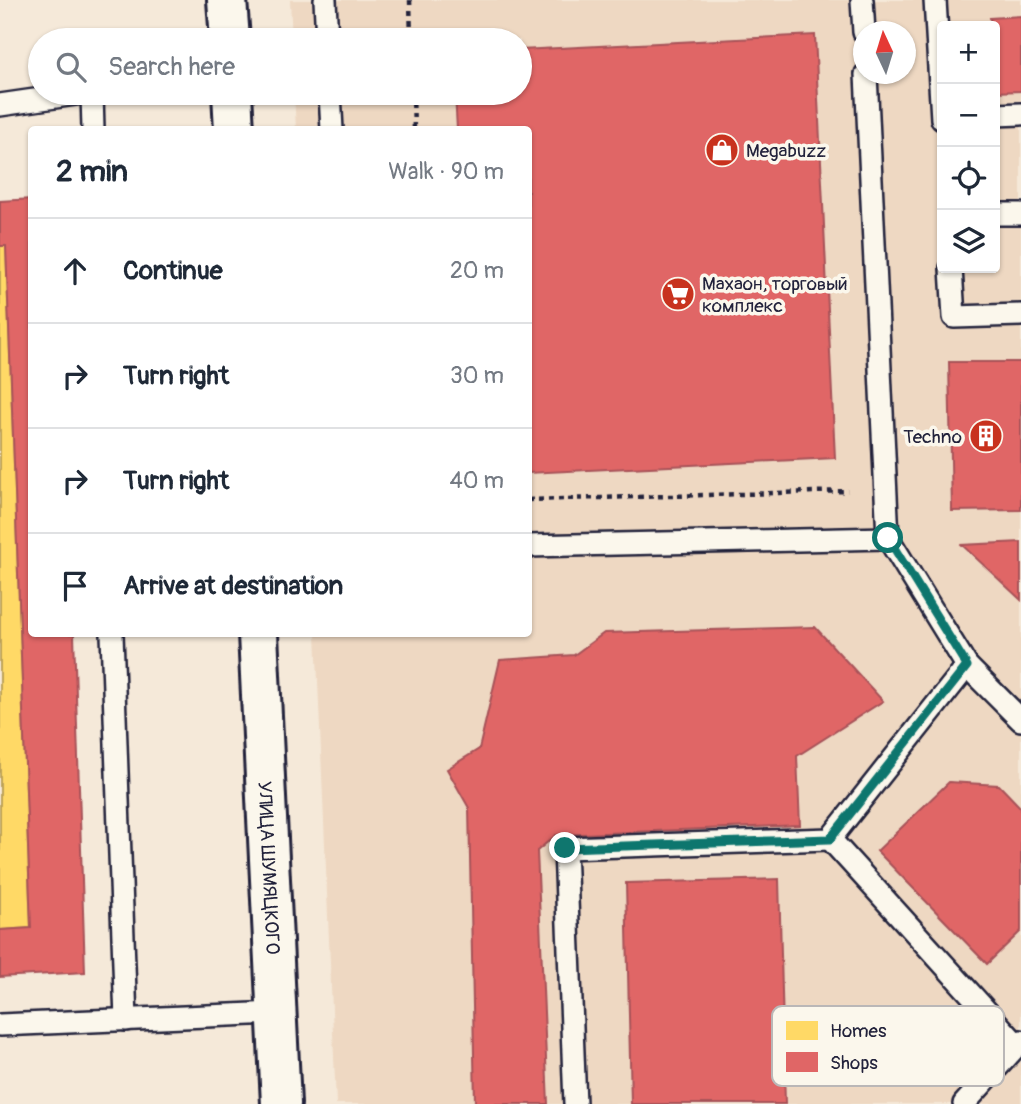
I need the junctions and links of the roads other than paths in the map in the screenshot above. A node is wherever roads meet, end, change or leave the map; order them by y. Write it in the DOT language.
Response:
graph roads {
  1 [pos="227,0"];
  2 [pos="325,0"];
  3 [pos="862,0"];
  4 [pos="935,0"];
  5 [pos="863,21"];
  6 [pos="228,28"];
  7 [pos="326,28"];
  8 [pos="866,84"];
  9 [pos="940,84"];
  10 [pos="28,101"];
  11 [pos="0,105"];
  12 [pos="92,105"];
  13 [pos="233,105"];
  14 [pos="331,105"];
  15 [pos="1000,114"];
  16 [pos="1021,114"];
  17 [pos="93,126"];
  18 [pos="234,126"];
  19 [pos="332,126"];
  20 [pos="1000,214"];
  21 [pos="1021,214"];
  22 [pos="951,273"];
  23 [pos="1021,315"];
  24 [pos="888,538"];
  25 [pos="532,546"];
  26 [pos="112,637"];
  27 [pos="258,637"];
  28 [pos="967,666"];
  29 [pos="1021,720"];
  30 [pos="830,839"];
  31 [pos="985,1006"];
  32 [pos="276,1013"];
  33 [pos="126,1020"];
  34 [pos="0,1025"];
  35 [pos="1004,1027"];
  36 [pos="1019,1043"];
  37 [pos="1004,1060"];
  38 [pos="980,1086"];
  39 [pos="281,1104"];
  40 [pos="575,1104"];
  41 [pos="964,1104"];
  1 -- 6 [label="street"];
  2 -- 7 [label="lane"];
  3 -- 5 [label="lane"];
  4 -- 9 [label="lane"];
  8 -- 24 [label="lane"];
  10 -- 11 [label="lane"];
  12 -- 17 [label="lane"];
  13 -- 18 [label="street"];
  14 -- 19 [label="lane"];
  15 -- 16 [label="lane"];
  20 -- 21 [label="lane"];
  22 -- 23 [label="lane"];
  24 -- 25 [label="lane"];
  24 -- 28 [label="lane"];
  26 -- 33 [label="lane"];
  27 -- 32 [label="street, УЛИЦА ШУМЯЦКОГО"];
  28 -- 29 [label="lane"];
  28 -- 30 [label="lane"];
  30 -- 31 [label="lane"];
  30 -- 40 [label="lane"];
  32 -- 33 [label="lane"];
  32 -- 39 [label="street, УЛИЦА ШУМЯЦКОГО"];
  33 -- 34 [label="lane"];
  35 -- 36 [label="lane"];
  36 -- 37 [label="lane"];
  38 -- 41 [label="lane"];
}
